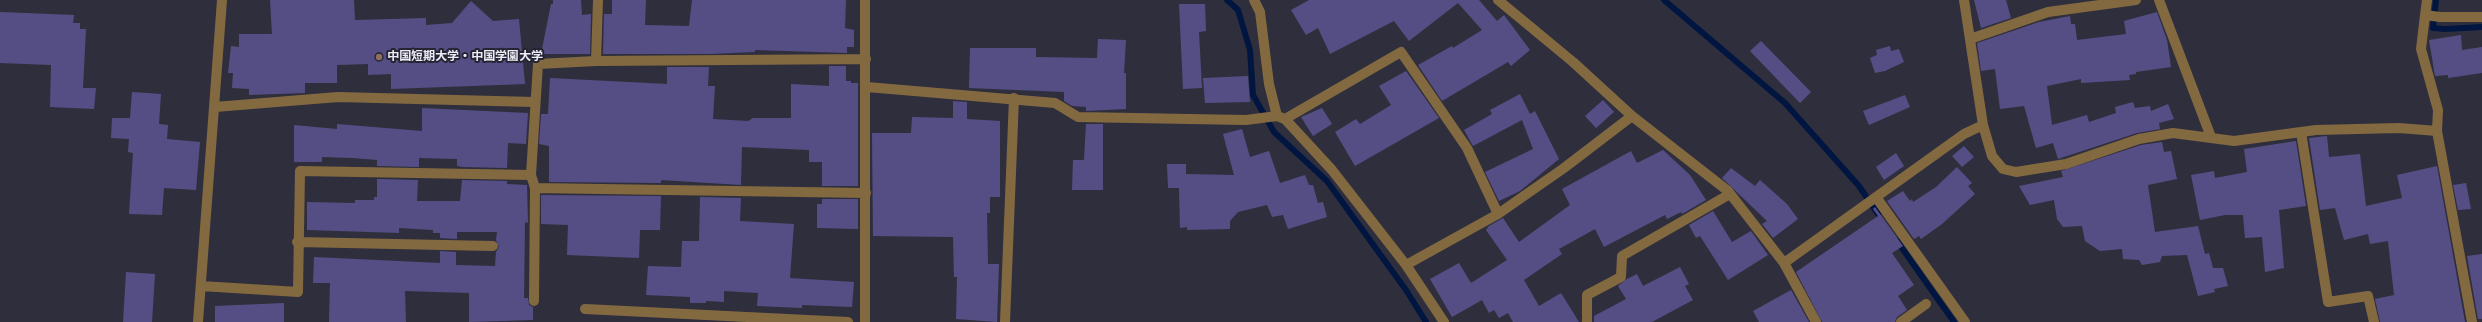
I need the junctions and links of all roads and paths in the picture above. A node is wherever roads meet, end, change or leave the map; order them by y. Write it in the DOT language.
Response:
graph roads {
  1 [pos="222,0"];
  2 [pos="598,0"];
  3 [pos="865,0"];
  4 [pos="1254,0"];
  5 [pos="1498,0"];
  6 [pos="1964,0"];
  7 [pos="2136,0"];
  8 [pos="2159,0"];
  9 [pos="2427,0"];
  10 [pos="2432,16"];
  11 [pos="2482,17"];
  12 [pos="1970,39"];
  13 [pos="866,59"];
  14 [pos="596,61"];
  15 [pos="867,87"];
  16 [pos="1014,98"];
  17 [pos="534,102"];
  18 [pos="215,107"];
  19 [pos="1632,116"];
  20 [pos="1281,118"];
  21 [pos="1983,125"];
  22 [pos="2437,131"];
  23 [pos="2301,132"];
  24 [pos="2211,137"];
  25 [pos="531,175"];
  26 [pos="535,188"];
  27 [pos="866,194"];
  28 [pos="1730,194"];
  29 [pos="1872,200"];
  30 [pos="1498,214"];
  31 [pos="297,242"];
  32 [pos="493,246"];
  33 [pos="1784,263"];
  34 [pos="1406,265"];
  35 [pos="201,286"];
  36 [pos="534,301"];
  37 [pos="1926,304"];
  38 [pos="585,309"];
  39 [pos="198,322"];
  40 [pos="848,322"];
  41 [pos="865,322"];
  42 [pos="1005,322"];
  43 [pos="1444,322"];
  44 [pos="1587,322"];
  45 [pos="1816,322"];
  46 [pos="1901,322"];
  47 [pos="1965,322"];
  48 [pos="2374,322"];
  49 [pos="2472,322"];
  1 -- 18 [label="street"];
  2 -- 14 [label="street"];
  3 -- 13 [label="street"];
  4 -- 20 [label="street"];
  5 -- 19 [label="street"];
  6 -- 12 [label="street"];
  7 -- 12 [label="street"];
  8 -- 24 [label="street"];
  9 -- 10 [label="street"];
  10 -- 11 [label="street"];
  10 -- 22 [label="street"];
  12 -- 21 [label="street"];
  13 -- 14 [label="street"];
  13 -- 15 [label="street"];
  14 -- 17 [label="street"];
  15 -- 16 [label="street"];
  15 -- 27 [label="street"];
  16 -- 20 [label="street"];
  16 -- 42 [label="street"];
  17 -- 18 [label="street"];
  17 -- 25 [label="street"];
  18 -- 35 [label="street"];
  19 -- 28 [label="street"];
  19 -- 30 [label="street"];
  20 -- 30 [label="street"];
  20 -- 34 [label="street"];
  21 -- 24 [label="street"];
  21 -- 29 [label="street"];
  22 -- 23 [label="street"];
  22 -- 49 [label="street"];
  23 -- 24 [label="street"];
  23 -- 48 [label="street"];
  25 -- 26 [label="street"];
  25 -- 31 [label="street"];
  26 -- 27 [label="street"];
  26 -- 36 [label="street"];
  27 -- 41 [label="street"];
  28 -- 33 [label="street"];
  28 -- 44 [label="street"];
  29 -- 33 [label="street"];
  29 -- 47 [label="street"];
  30 -- 34 [label="street"];
  31 -- 32 [label="street"];
  31 -- 35 [label="street"];
  33 -- 45 [label="street"];
  34 -- 43 [label="street"];
  35 -- 39 [label="street"];
  37 -- 46 [label="street"];
  38 -- 40 [label="street"];
}
